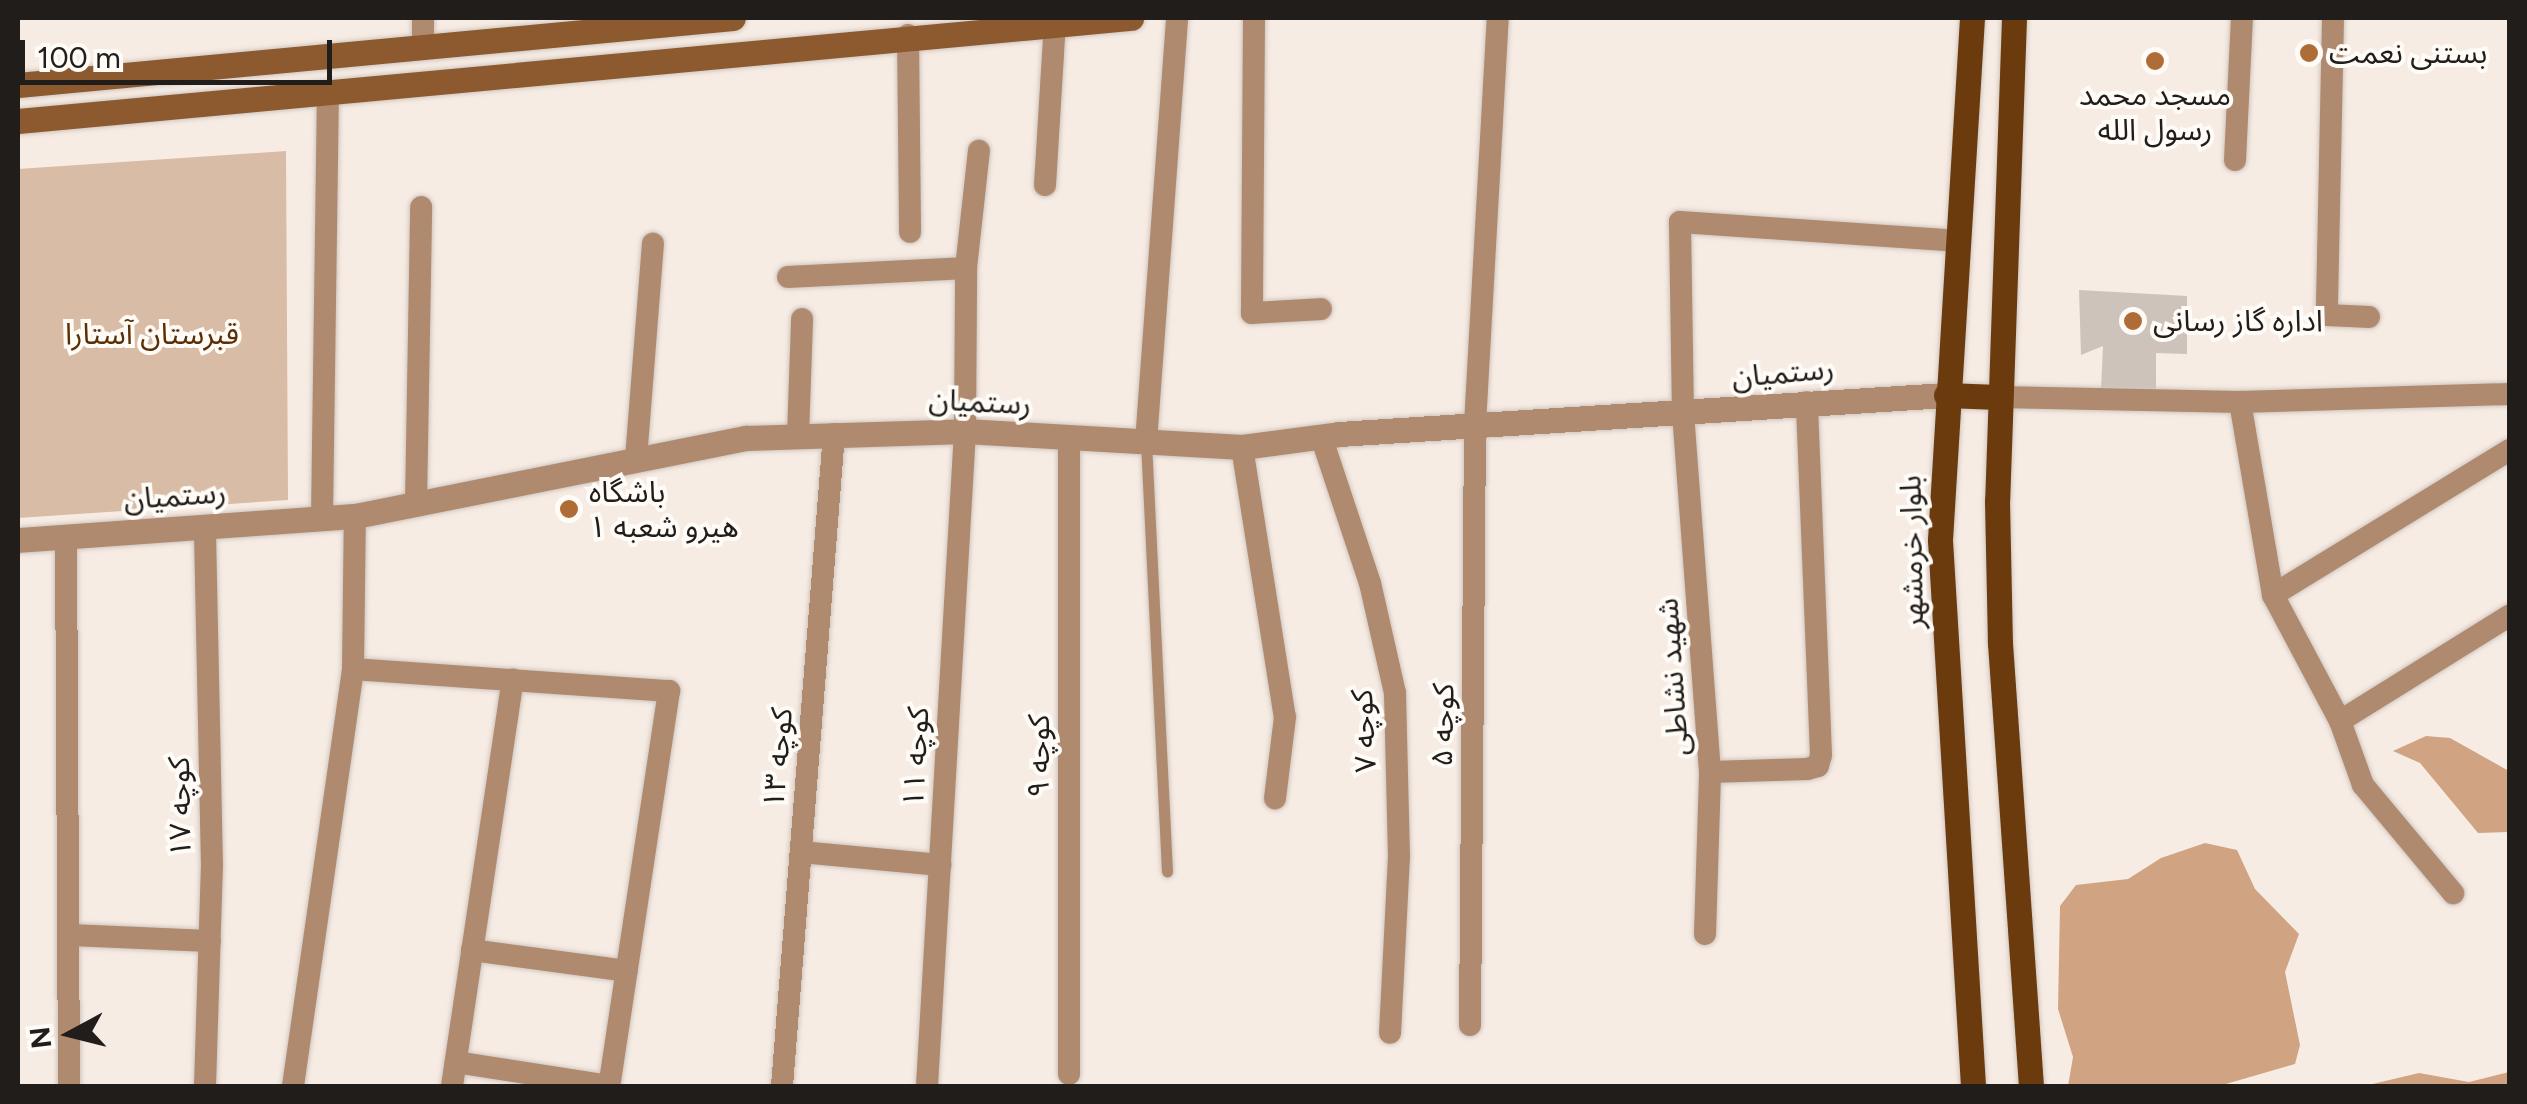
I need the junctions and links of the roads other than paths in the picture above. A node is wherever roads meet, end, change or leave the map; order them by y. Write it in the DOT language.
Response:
graph roads {
  1 [pos="423,18"];
  2 [pos="733,18"];
  3 [pos="1131,18"];
  4 [pos="1177,18"];
  5 [pos="1254,18"];
  6 [pos="1498,18"];
  7 [pos="1972,18"];
  8 [pos="2014,18"];
  9 [pos="2242,18"];
  10 [pos="2333,18"];
  11 [pos="690,20"];
  12 [pos="1055,23"];
  13 [pos="908,35"];
  14 [pos="422,48"];
  15 [pos="692,57"];
  16 [pos="18,85"];
  17 [pos="328,94"];
  18 [pos="18,121"];
  19 [pos="979,152"];
  20 [pos="2235,160"];
  21 [pos="1045,184"];
  22 [pos="420,206"];
  23 [pos="910,232"];
  24 [pos="1956,240"];
  25 [pos="653,244"];
  26 [pos="966,268"];
  27 [pos="788,277"];
  28 [pos="1321,309"];
  29 [pos="2369,318"];
  30 [pos="802,319"];
  31 [pos="2510,394"];
  32 [pos="1946,395"];
  33 [pos="1998,396"];
  34 [pos="1807,402"];
  35 [pos="2240,402"];
  36 [pos="1684,415"];
  37 [pos="1475,425"];
  38 [pos="964,431"];
  39 [pos="834,434"];
  40 [pos="798,436"];
  41 [pos="1321,436"];
  42 [pos="1068,439"];
  43 [pos="1146,442"];
  44 [pos="1242,446"];
  45 [pos="2510,450"];
  46 [pos="636,460"];
  47 [pos="416,504"];
  48 [pos="355,516"];
  49 [pos="322,518"];
  50 [pos="205,527"];
  51 [pos="66,536"];
  52 [pos="18,540"];
  53 [pos="2273,595"];
  54 [pos="2510,615"];
  55 [pos="353,670"];
  56 [pos="513,680"];
  57 [pos="2340,720"];
  58 [pos="1710,772"];
  59 [pos="1274,798"];
  60 [pos="801,852"];
  61 [pos="940,865"];
  62 [pos="1167,871"];
  63 [pos="2453,894"];
  64 [pos="1706,934"];
  65 [pos="70,935"];
  66 [pos="210,940"];
  67 [pos="472,950"];
  68 [pos="628,971"];
  69 [pos="1470,1026"];
  70 [pos="1390,1033"];
  71 [pos="456,1062"];
  72 [pos="1069,1074"];
  73 [pos="69,1086"];
  74 [pos="205,1086"];
  75 [pos="293,1086"];
  76 [pos="452,1086"];
  77 [pos="609,1086"];
  78 [pos="782,1086"];
  79 [pos="927,1086"];
  80 [pos="1972,1086"];
  81 [pos="2031,1086"];
  1 -- 14 [label="street"];
  2 -- 11 [label="main road"];
  3 -- 12 [label="main road"];
  4 -- 43 [label="street"];
  5 -- 28 [label="street"];
  6 -- 37 [label="street, کوچه ۵"];
  7 -- 24 [label="main road, بلوار خرمشهر"];
  8 -- 33 [label="main road"];
  9 -- 20 [label="street"];
  10 -- 29 [label="street"];
  11 -- 14 [label="main road"];
  11 -- 15 [label="main road"];
  12 -- 13 [label="main road"];
  12 -- 21 [label="street"];
  13 -- 15 [label="main road"];
  13 -- 23 [label="street"];
  14 -- 16 [label="main road"];
  15 -- 17 [label="main road"];
  17 -- 18 [label="main road"];
  17 -- 49 [label="street"];
  19 -- 26 [label="street, کوچه ۱۱"];
  22 -- 47 [label="street"];
  24 -- 32 [label="main road, بلوار خرمشهر"];
  24 -- 36 [label="street, شهید نشاطی"];
  25 -- 46 [label="street"];
  26 -- 27 [label="street"];
  26 -- 38 [label="street, کوچه ۱۱"];
  30 -- 40 [label="street"];
  31 -- 35 [label="street"];
  32 -- 33 [label="main road"];
  32 -- 34 [label="street, رستمیان"];
  32 -- 80 [label="main road, بلوار خرمشهر"];
  33 -- 35 [label="street"];
  33 -- 81 [label="main road"];
  34 -- 36 [label="street, رستمیان"];
  34 -- 58 [label="street"];
  35 -- 53 [label="street"];
  36 -- 37 [label="street, رستمیان"];
  36 -- 58 [label="street, شهید نشاطی"];
  37 -- 41 [label="street, رستمیان"];
  37 -- 69 [label="street, کوچه ۵"];
  38 -- 39 [label="street, رستمیان"];
  38 -- 42 [label="street, رستمیان"];
  38 -- 61 [label="street, کوچه ۱۱"];
  39 -- 40 [label="street, رستمیان"];
  39 -- 60 [label="street, کوچه ۱۳"];
  40 -- 46 [label="street, رستمیان"];
  41 -- 44 [label="street, رستمیان"];
  41 -- 70 [label="street, کوچه ۷"];
  42 -- 43 [label="street, رستمیان"];
  42 -- 72 [label="street, کوچه ۹"];
  43 -- 44 [label="street, رستمیان"];
  43 -- 62 [label="lane"];
  44 -- 59 [label="street"];
  45 -- 53 [label="street"];
  46 -- 47 [label="street, رستمیان"];
  47 -- 48 [label="street, رستمیان"];
  48 -- 49 [label="street, رستمیان"];
  48 -- 55 [label="street"];
  49 -- 50 [label="street, رستمیان"];
  50 -- 51 [label="street, رستمیان"];
  50 -- 66 [label="street, کوچه ۱۷"];
  51 -- 52 [label="street, رستمیان"];
  51 -- 65 [label="street"];
  53 -- 57 [label="street"];
  54 -- 57 [label="street"];
  55 -- 56 [label="street"];
  55 -- 75 [label="street"];
  56 -- 67 [label="street"];
  56 -- 68 [label="street"];
  57 -- 63 [label="street"];
  58 -- 64 [label="street, شهید نشاطی"];
  60 -- 61 [label="street"];
  60 -- 78 [label="street, کوچه ۱۳"];
  61 -- 79 [label="street, کوچه ۱۱"];
  65 -- 66 [label="street"];
  65 -- 73 [label="street"];
  66 -- 74 [label="street, کوچه ۱۷"];
  67 -- 68 [label="street"];
  67 -- 71 [label="street"];
  68 -- 77 [label="street"];
  71 -- 76 [label="street"];
  71 -- 77 [label="street"];
}
